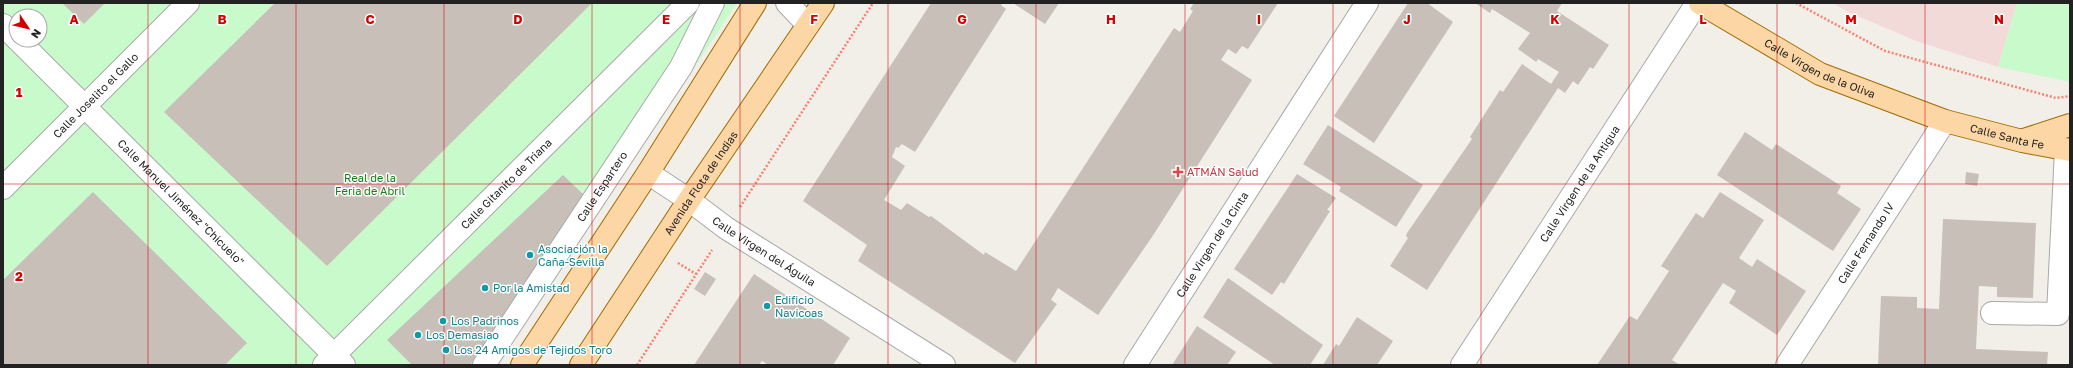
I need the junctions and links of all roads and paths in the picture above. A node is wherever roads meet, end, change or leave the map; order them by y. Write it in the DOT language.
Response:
graph roads {
  1 [pos="188,3"];
  2 [pos="688,3"];
  3 [pos="713,3"];
  4 [pos="755,3"];
  5 [pos="787,3"];
  6 [pos="823,3"];
  7 [pos="873,3"];
  8 [pos="1367,3"];
  9 [pos="1697,3"];
  10 [pos="1700,3"];
  11 [pos="1796,3"];
  12 [pos="808,25"];
  13 [pos="26,48"];
  14 [pos="2070,96"];
  15 [pos="84,106"];
  16 [pos="1945,121"];
  17 [pos="2070,125"];
  18 [pos="2022,141"];
  19 [pos="2068,150"];
  20 [pos="648,173"];
  21 [pos="3,188"];
  22 [pos="689,200"];
  23 [pos="737,212"];
  24 [pos="713,249"];
  25 [pos="675,261"];
  26 [pos="696,274"];
  27 [pos="1992,313"];
  28 [pos="334,362"];
  29 [pos="484,365"];
  30 [pos="522,365"];
  31 [pos="581,365"];
  32 [pos="637,365"];
  33 [pos="944,365"];
  34 [pos="1135,365"];
  35 [pos="1462,365"];
  36 [pos="1787,365"];
  1 -- 15 [label="street, Calle Joselito el Gallo"];
  2 -- 28 [label="street, Calle Gitanito de Triana"];
  3 -- 29 [label="street, Calle Espartero"];
  4 -- 20 [label="main road"];
  5 -- 12 [label="street"];
  6 -- 12 [label="main road, Avenida Flota de Indias"];
  7 -- 23 [label="path"];
  8 -- 34 [label="street, Calle Virgen de la Cinta"];
  9 -- 35 [label="street, Calle Virgen de la Antigua"];
  10 -- 16 [label="main road, Calle Virgen de la Oliva"];
  11 -- 14 [label="path"];
  12 -- 22 [label="main road, Avenida Flota de Indias"];
  13 -- 15 [label="street, Calle Manuel Jiménez \"Chicuelo\""];
  15 -- 21 [label="street, Calle Joselito el Gallo"];
  15 -- 28 [label="street, Calle Manuel Jiménez \"Chicuelo\""];
  16 -- 18 [label="main road, Calle Santa Fe"];
  16 -- 36 [label="street, Calle Fernando IV"];
  17 -- 18 [label="main road"];
  18 -- 19 [label="main road, Calle Santa Fe"];
  19 -- 27 [label="street"];
  20 -- 22 [label="street, Calle Virgen del Águila"];
  20 -- 30 [label="main road"];
  22 -- 31 [label="main road, Avenida Flota de Indias"];
  22 -- 33 [label="street, Calle Virgen del Águila"];
  24 -- 26 [label="path"];
  25 -- 26 [label="path"];
  26 -- 32 [label="path"];
}
